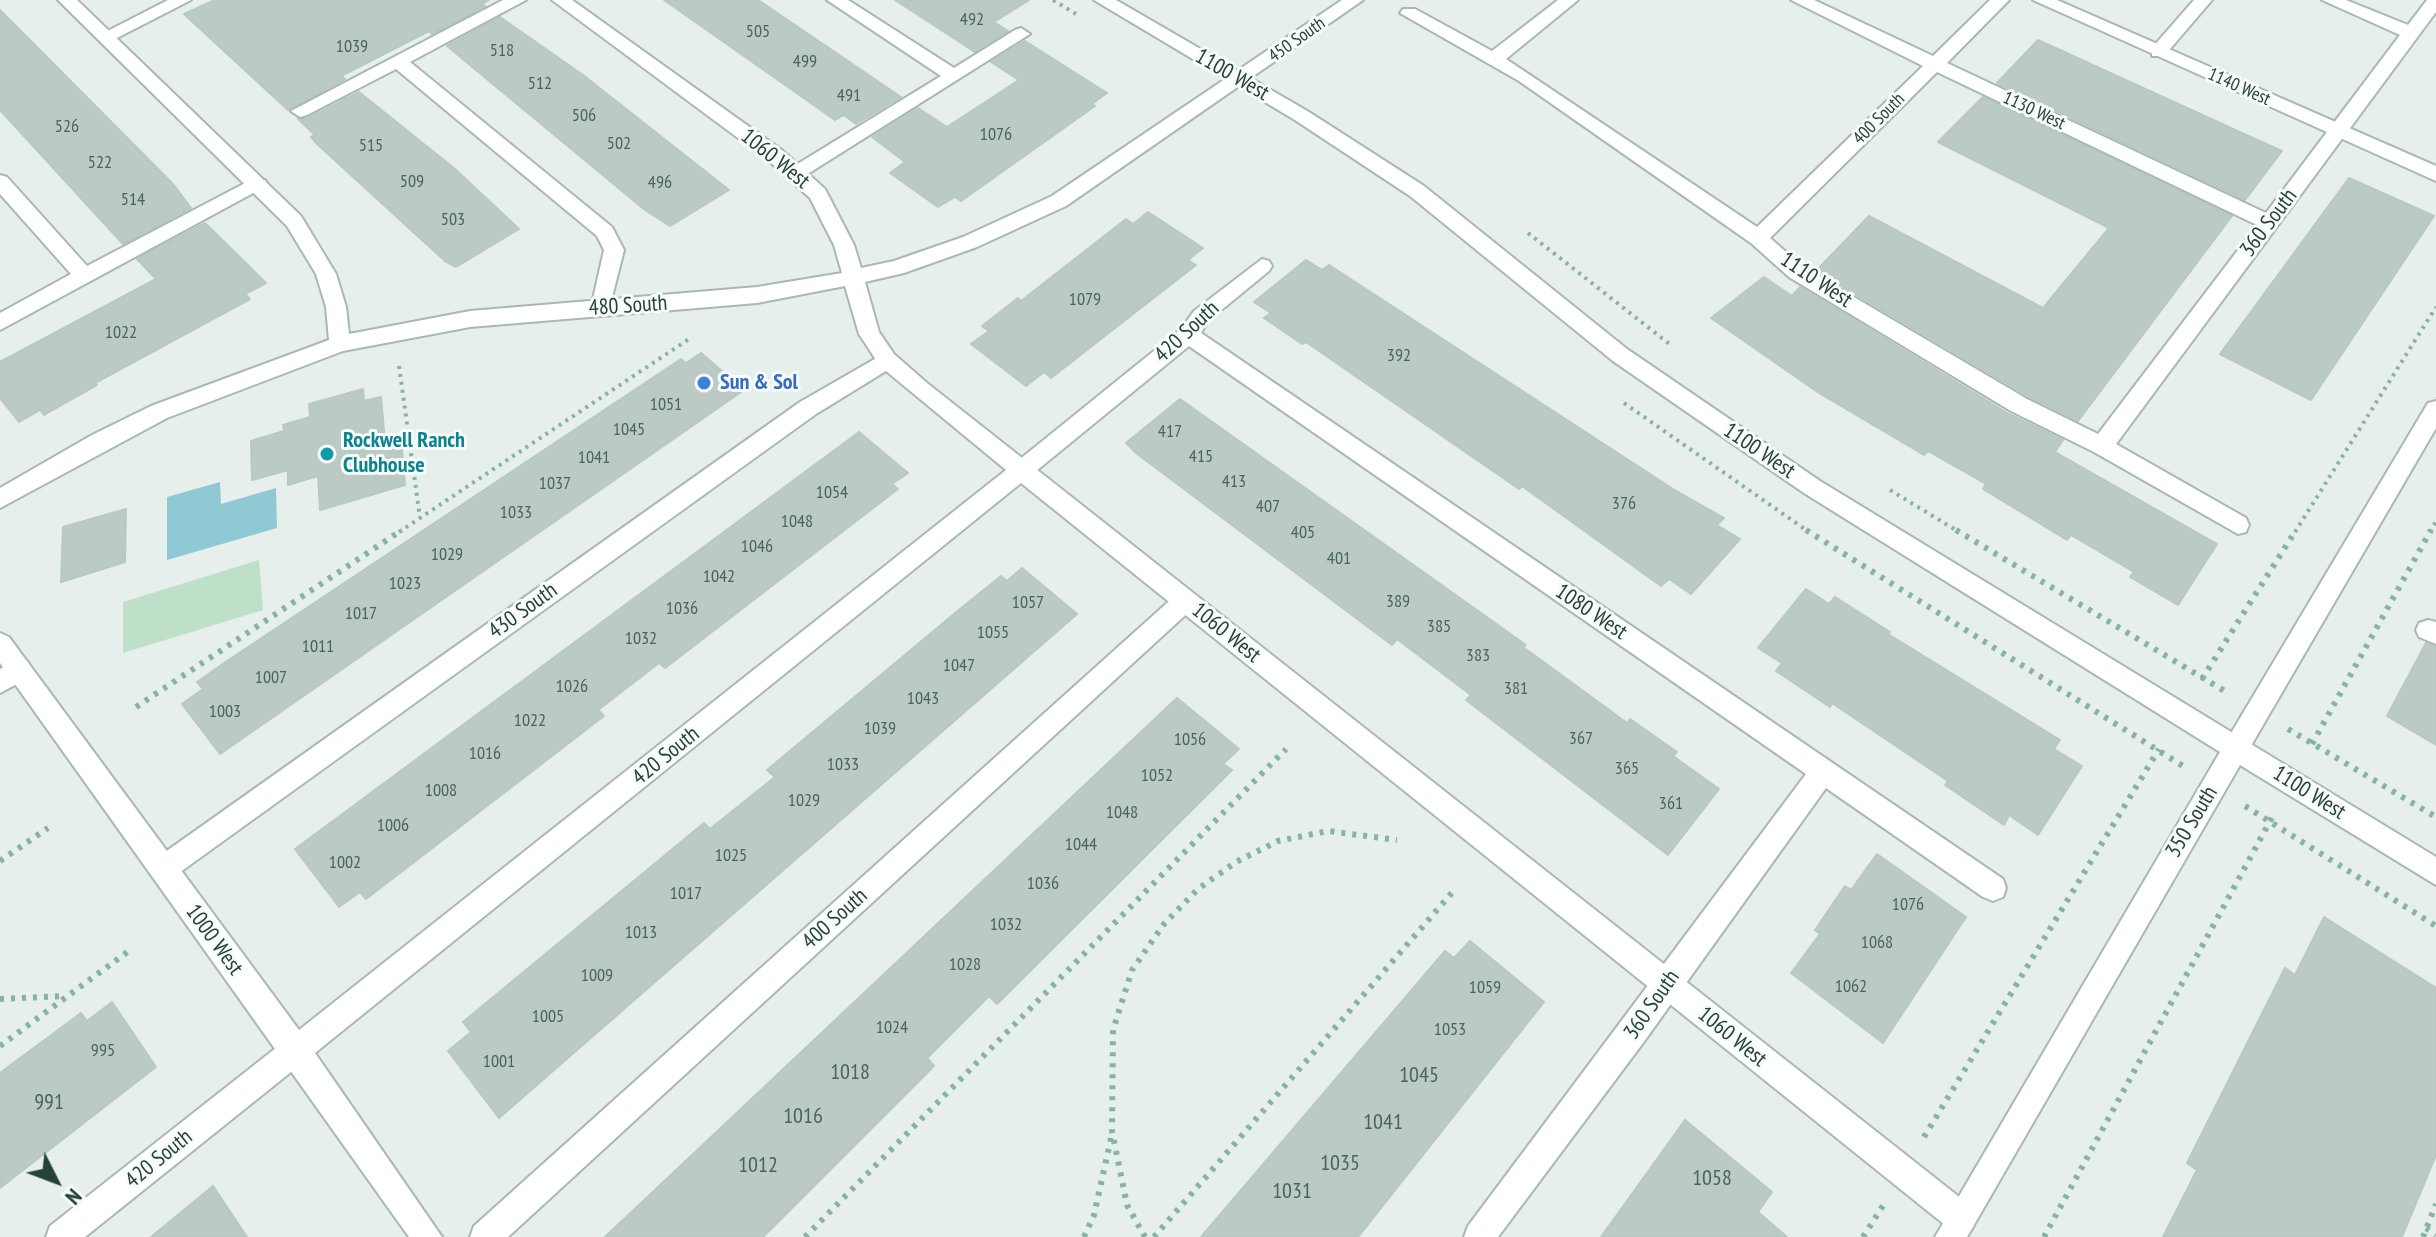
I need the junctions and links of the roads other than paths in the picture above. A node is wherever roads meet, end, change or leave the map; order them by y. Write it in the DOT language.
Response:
graph roads {
  1 [pos="67,0"];
  2 [pos="182,0"];
  3 [pos="517,0"];
  4 [pos="561,0"];
  5 [pos="836,0"];
  6 [pos="1103,0"];
  7 [pos="1354,0"];
  8 [pos="1569,0"];
  9 [pos="1800,0"];
  10 [pos="2000,0"];
  11 [pos="2042,0"];
  12 [pos="2203,0"];
  13 [pos="2331,0"];
  14 [pos="2436,0"];
  15 [pos="1409,13"];
  16 [pos="2411,33"];
  17 [pos="1021,34"];
  18 [pos="105,37"];
  19 [pos="2158,52"];
  20 [pos="1494,59"];
  21 [pos="398,61"];
  22 [pos="1935,64"];
  23 [pos="954,76"];
  24 [pos="1241,80"];
  25 [pos="300,111"];
  26 [pos="2337,130"];
  27 [pos="798,173"];
  28 [pos="2436,174"];
  29 [pos="0,182"];
  30 [pos="258,185"];
  31 [pos="2269,223"];
  32 [pos="1758,238"];
  33 [pos="1262,266"];
  34 [pos="84,276"];
  35 [pos="852,278"];
  36 [pos="601,308"];
  37 [pos="0,322"];
  38 [pos="1188,335"];
  39 [pos="340,344"];
  40 [pos="887,360"];
  41 [pos="2436,409"];
  42 [pos="2102,446"];
  43 [pos="1022,470"];
  44 [pos="0,499"];
  45 [pos="2238,525"];
  46 [pos="1185,601"];
  47 [pos="0,644"];
  48 [pos="9,676"];
  49 [pos="2236,748"];
  50 [pos="1823,771"];
  51 [pos="163,869"];
  52 [pos="2436,872"];
  53 [pos="1993,888"];
  54 [pos="1666,984"];
  55 [pos="296,1050"];
  56 [pos="1956,1228"];
  57 [pos="61,1237"];
  58 [pos="427,1237"];
  59 [pos="485,1237"];
  60 [pos="1479,1237"];
  1 -- 18 [label="street"];
  2 -- 18 [label="street"];
  3 -- 21 [label="street"];
  4 -- 27 [label="street, 1060 West"];
  5 -- 23 [label="street"];
  6 -- 24 [label="street, 1100 West"];
  7 -- 24 [label="street, 450 South"];
  8 -- 20 [label="street"];
  9 -- 22 [label="street, 1130 West"];
  10 -- 22 [label="street, 400 South"];
  11 -- 19 [label="street, 1140 West"];
  12 -- 19 [label="street"];
  13 -- 16 [label="street"];
  14 -- 16 [label="street, 360 South"];
  15 -- 20 [label="street, 1110 West"];
  16 -- 26 [label="street, 360 South"];
  17 -- 23 [label="street"];
  18 -- 30 [label="street"];
  19 -- 26 [label="street, 1140 West"];
  20 -- 32 [label="street, 1110 West"];
  21 -- 25 [label="street"];
  21 -- 36 [label="street"];
  22 -- 31 [label="street, 1130 West"];
  22 -- 32 [label="street, 400 South"];
  23 -- 27 [label="street"];
  24 -- 35 [label="street, 480 South"];
  24 -- 49 [label="street, 1100 West"];
  26 -- 28 [label="street, 1140 West"];
  26 -- 31 [label="street, 360 South"];
  27 -- 35 [label="street, 1060 West"];
  29 -- 34 [label="street"];
  30 -- 34 [label="street"];
  30 -- 39 [label="street"];
  31 -- 42 [label="street, 360 South"];
  32 -- 42 [label="street, 1110 West"];
  33 -- 38 [label="street, 420 South"];
  34 -- 37 [label="street"];
  35 -- 36 [label="street, 480 South"];
  35 -- 40 [label="street, 1060 West"];
  36 -- 39 [label="street, 480 South"];
  38 -- 43 [label="street, 420 South"];
  38 -- 50 [label="street, 1080 West"];
  39 -- 44 [label="street, 480 South"];
  40 -- 43 [label="street, 1060 West"];
  40 -- 51 [label="street, 430 South"];
  41 -- 49 [label="street, 350 South"];
  42 -- 45 [label="street, 1110 West"];
  43 -- 46 [label="street, 1060 West"];
  43 -- 55 [label="street, 420 South"];
  46 -- 54 [label="street, 1060 West"];
  46 -- 59 [label="street, 400 South"];
  47 -- 48 [label="street, 1000 West"];
  48 -- 51 [label="street, 1000 West"];
  49 -- 52 [label="street, 1100 West"];
  49 -- 56 [label="street, 350 South"];
  50 -- 53 [label="street, 1080 West"];
  50 -- 54 [label="street, 360 South"];
  51 -- 55 [label="street, 1000 West"];
  54 -- 56 [label="street, 1060 West"];
  54 -- 60 [label="street, 360 South"];
  55 -- 57 [label="street, 420 South"];
  55 -- 58 [label="street, 1000 West"];
}
